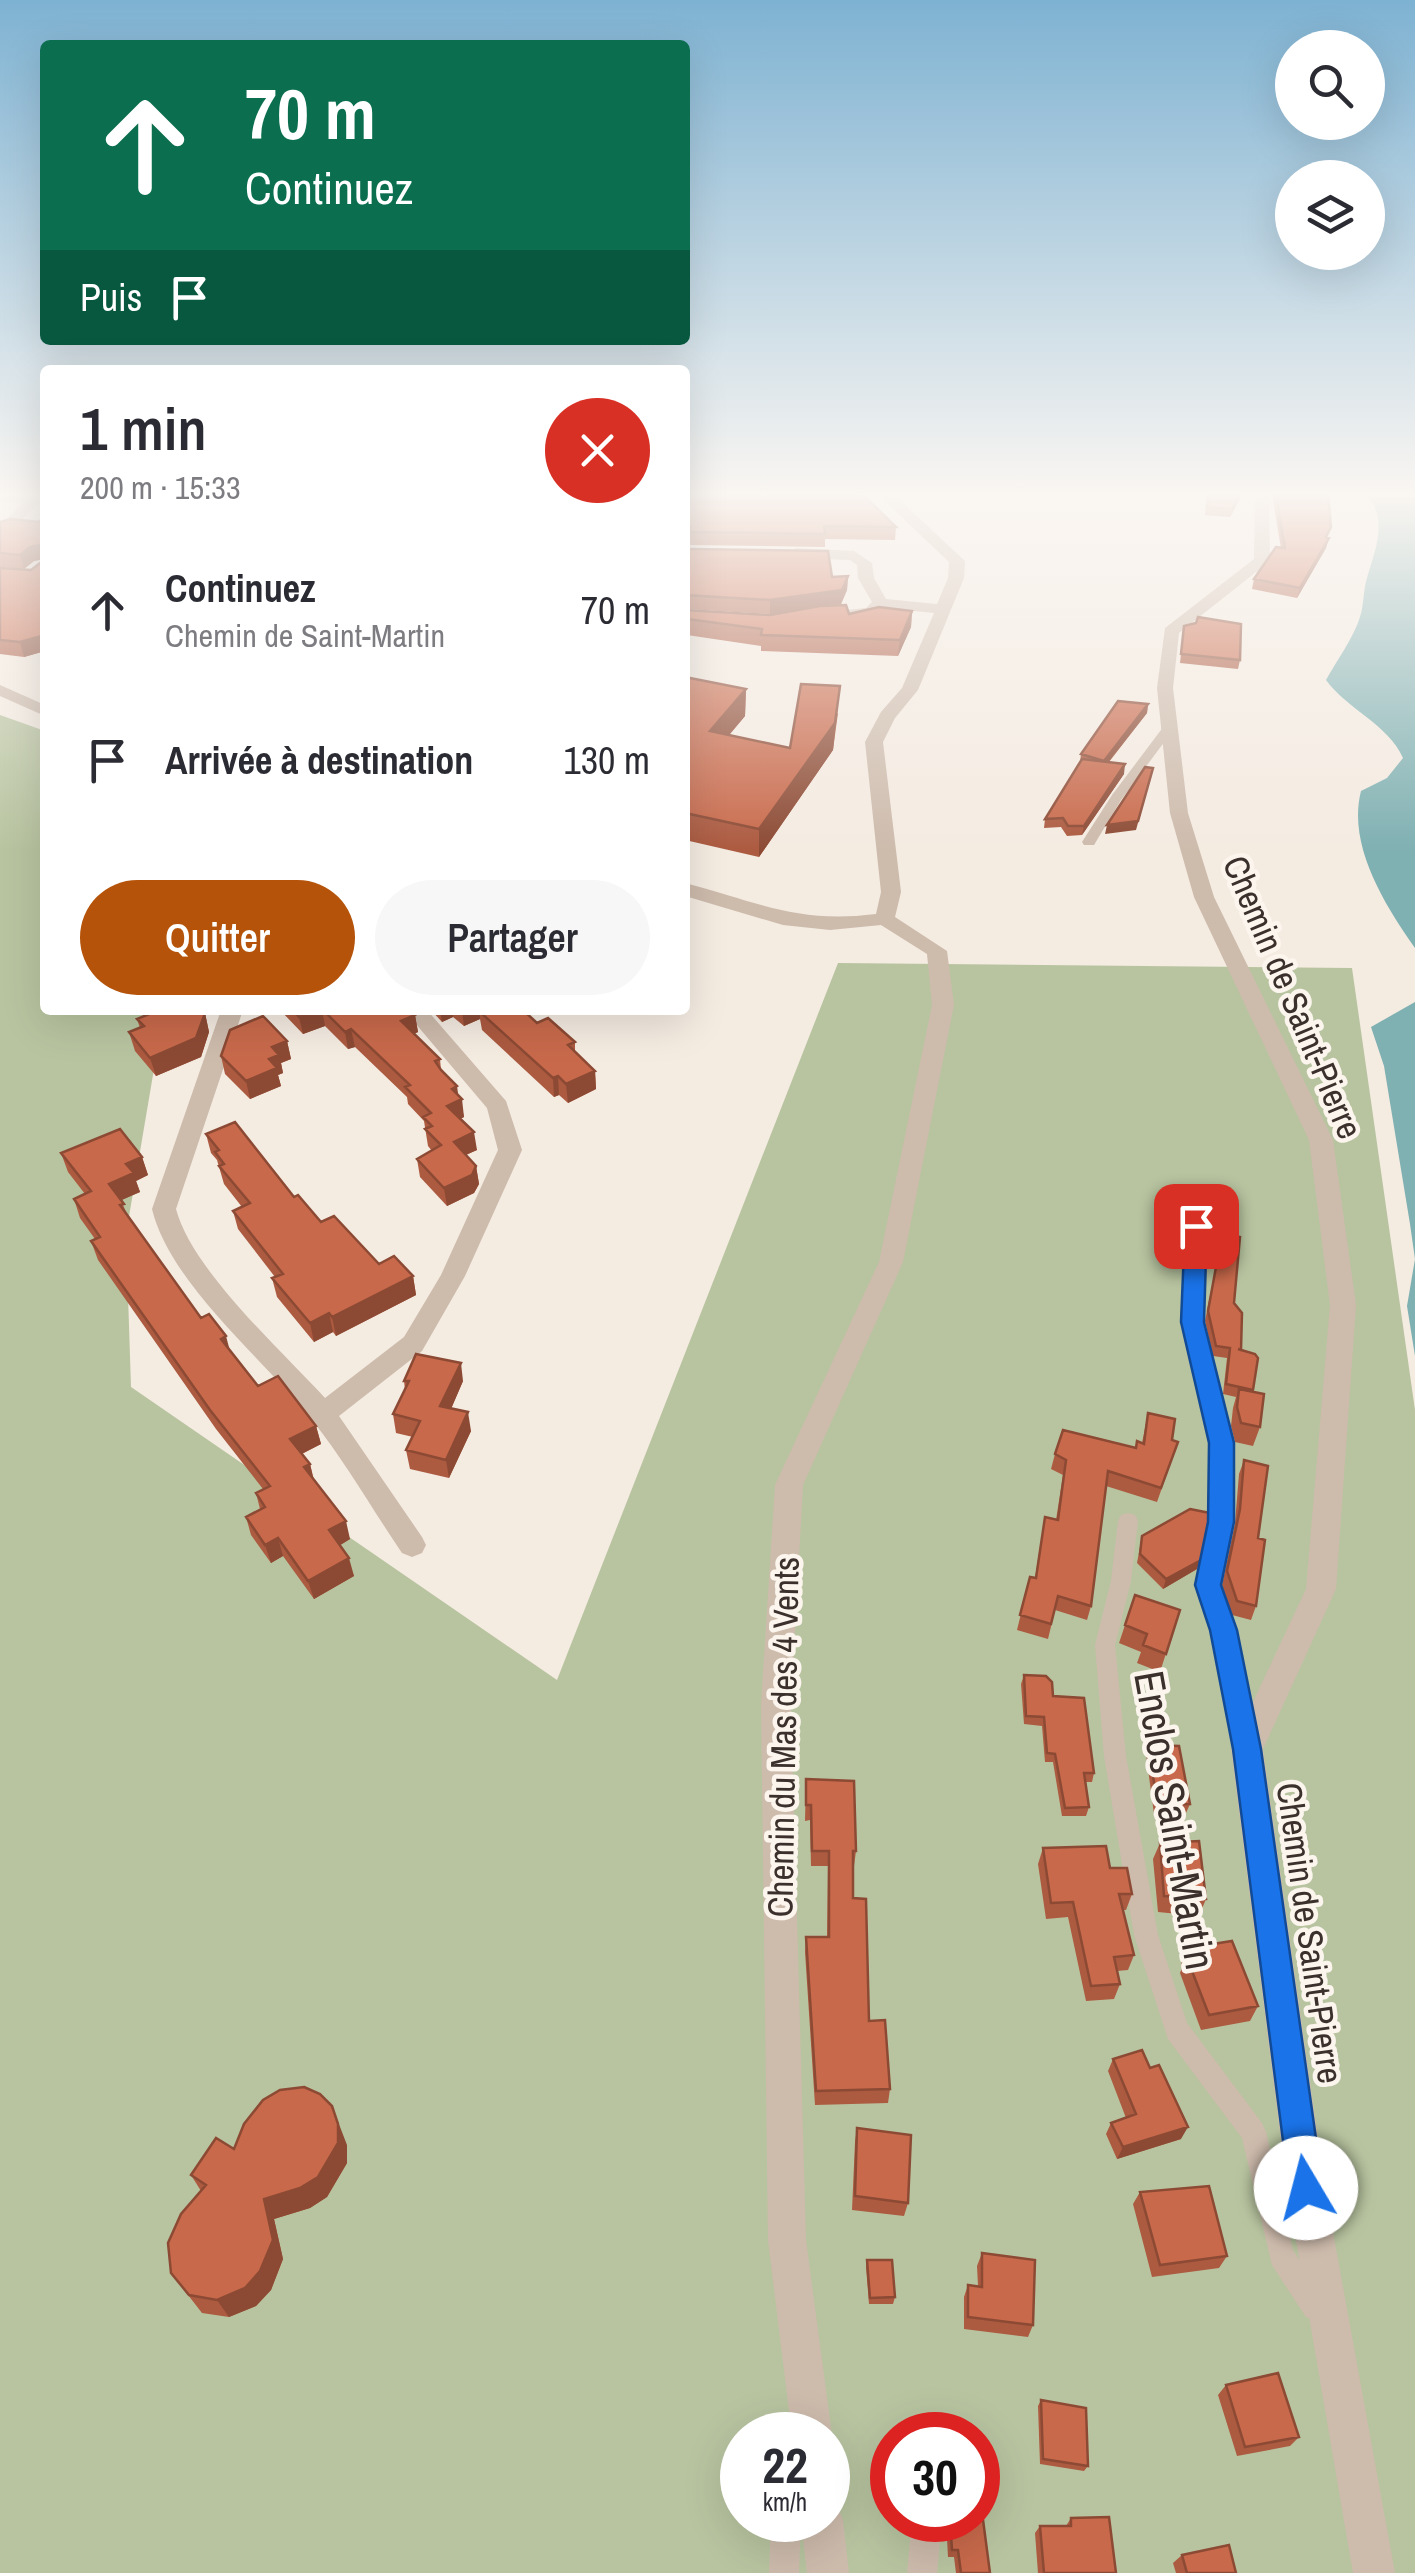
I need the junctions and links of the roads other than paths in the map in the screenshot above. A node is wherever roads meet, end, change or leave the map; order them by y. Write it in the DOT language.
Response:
graph roads {
  1 [pos="871,611"];
  2 [pos="939,611"];
  3 [pos="1197,611"];
  4 [pos="819,613"];
  5 [pos="0,690"];
  6 [pos="40,709"];
  7 [pos="1168,728"];
  8 [pos="1089,842"];
  9 [pos="690,891"];
  10 [pos="885,919"];
  11 [pos="230,1015"];
  12 [pos="418,1015"];
  13 [pos="1196,1226"];
  14 [pos="324,1414"];
  15 [pos="1128,1522"];
  16 [pos="412,1544"];
  17 [pos="1247,1749"];
  18 [pos="1331,2329"];
  19 [pos="805,2371"];
  20 [pos="799,2412"];
  21 [pos="809,2412"];
  22 [pos="785,2542"];
  23 [pos="824,2542"];
  24 [pos="925,2542"];
  25 [pos="784,2573"];
  26 [pos="828,2573"];
  27 [pos="922,2573"];
  28 [pos="1374,2573"];
  1 -- 4 [label="street"];
  2 -- 10 [label="street"];
  3 -- 7 [label="street, Chemin de Saint-Pierre"];
  5 -- 6 [label="street"];
  7 -- 8 [label="lane"];
  7 -- 17 [label="street, Chemin de Saint-Pierre"];
  9 -- 10 [label="street"];
  10 -- 19 [label="street, Chemin du Mas des 4 Vents"];
  11 -- 14 [label="street"];
  12 -- 14 [label="street"];
  13 -- 17 [label="lane"];
  14 -- 16 [label="street"];
  15 -- 18 [label="lane, Enclos Saint-Martin"];
  17 -- 18 [label="street, Chemin de Saint-Pierre"];
  18 -- 28 [label="street, Chemin de Saint-Pierre"];
  19 -- 20 [label="lane"];
  19 -- 21 [label="street, Chemin du Mas des 4 Vents"];
  22 -- 25 [label="lane"];
  23 -- 26 [label="street"];
  24 -- 27 [label="lane"];
}
